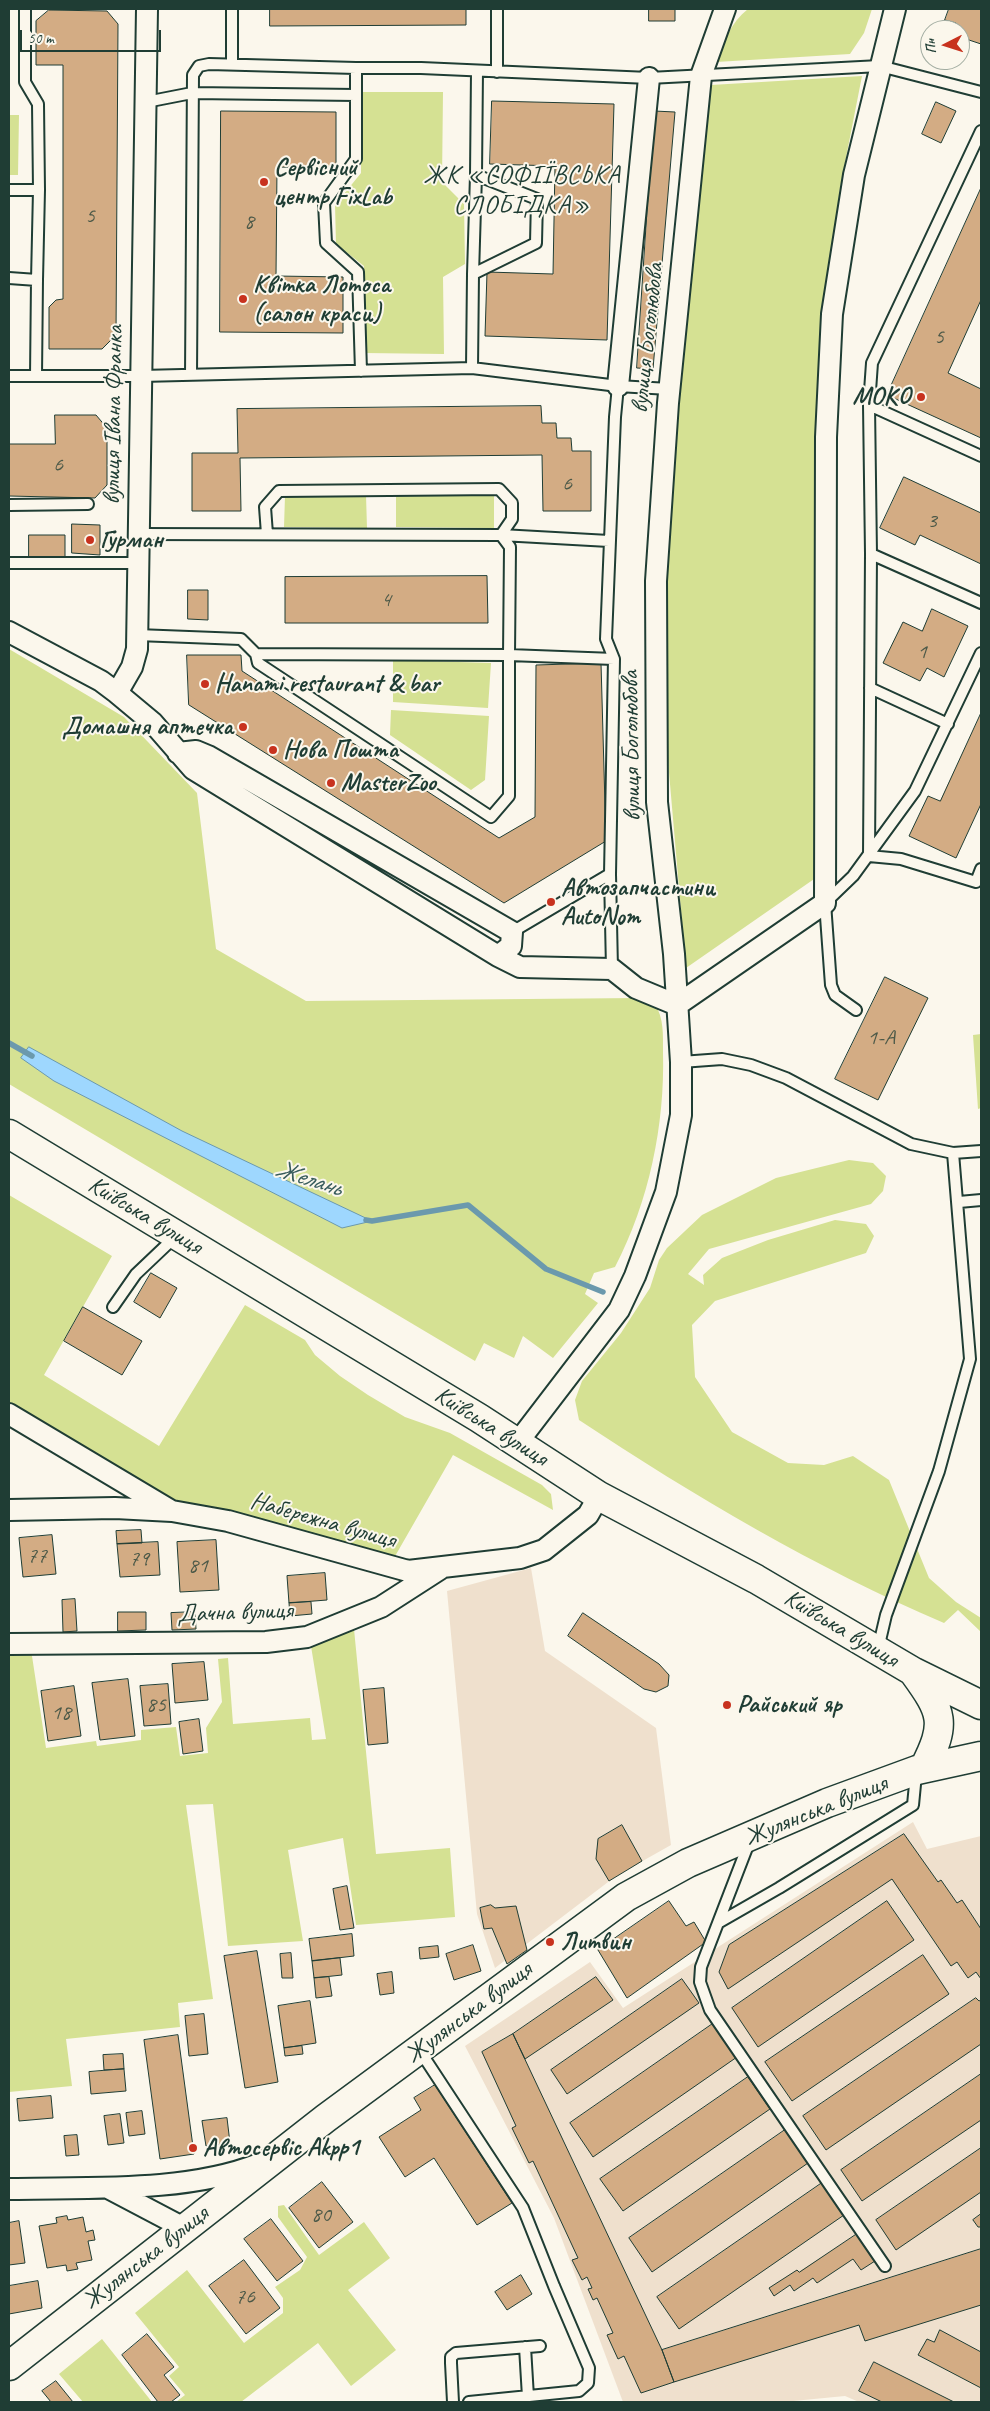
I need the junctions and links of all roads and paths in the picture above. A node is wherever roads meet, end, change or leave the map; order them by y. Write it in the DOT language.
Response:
graph roads {
  1 [pos="26,9"];
  2 [pos="147,9"];
  3 [pos="232,9"];
  4 [pos="497,9"];
  5 [pos="725,9"];
  6 [pos="895,9"];
  7 [pos="232,64"];
  8 [pos="880,66"];
  9 [pos="356,68"];
  10 [pos="477,71"];
  11 [pos="497,72"];
  12 [pos="701,76"];
  13 [pos="649,78"];
  14 [pos="981,92"];
  15 [pos="192,93"];
  16 [pos="356,95"];
  17 [pos="146,102"];
  18 [pos="981,131"];
  19 [pos="476,175"];
  20 [pos="9,190"];
  21 [pos="39,190"];
  22 [pos="473,274"];
  23 [pos="9,278"];
  24 [pos="37,280"];
  25 [pos="472,368"];
  26 [pos="361,371"];
  27 [pos="191,375"];
  28 [pos="9,376"];
  29 [pos="36,376"];
  30 [pos="141,376"];
  31 [pos="618,386"];
  32 [pos="669,389"];
  33 [pos="869,405"];
  34 [pos="981,456"];
  35 [pos="88,504"];
  36 [pos="9,505"];
  37 [pos="139,534"];
  38 [pos="267,534"];
  39 [pos="500,535"];
  40 [pos="609,541"];
  41 [pos="871,554"];
  42 [pos="9,563"];
  43 [pos="138,563"];
  44 [pos="981,603"];
  45 [pos="9,632"];
  46 [pos="137,635"];
  47 [pos="981,653"];
  48 [pos="256,654"];
  49 [pos="510,655"];
  50 [pos="614,659"];
  51 [pos="870,688"];
  52 [pos="117,692"];
  53 [pos="948,724"];
  54 [pos="178,753"];
  55 [pos="869,856"];
  56 [pos="981,869"];
  57 [pos="610,874"];
  58 [pos="978,883"];
  59 [pos="825,903"];
  60 [pos="512,932"];
  61 [pos="498,956"];
  62 [pos="612,969"];
  63 [pos="677,1005"];
  64 [pos="856,1010"];
  65 [pos="681,1062"];
  66 [pos="9,1134"];
  67 [pos="981,1151"];
  68 [pos="953,1153"];
  69 [pos="981,1200"];
  70 [pos="959,1202"];
  71 [pos="177,1236"];
  72 [pos="113,1307"];
  73 [pos="9,1414"];
  74 [pos="518,1442"];
  75 [pos="600,1496"];
  76 [pos="9,1510"];
  77 [pos="172,1511"];
  78 [pos="445,1566"];
  79 [pos="9,1644"];
  80 [pos="878,1650"];
  81 [pos="914,1672"];
  82 [pos="981,1705"];
  83 [pos="981,1756"];
  84 [pos="920,1769"];
  85 [pos="752,1837"];
  86 [pos="718,1923"];
  87 [pos="420,2051"];
  88 [pos="273,2159"];
  89 [pos="106,2187"];
  90 [pos="9,2189"];
  91 [pos="184,2228"];
  92 [pos="885,2266"];
  93 [pos="540,2346"];
  94 [pos="525,2347"];
  95 [pos="9,2366"];
  96 [pos="528,2397"];
  97 [pos="453,2402"];
  98 [pos="469,2402"];
  1 -- 21 [label="lane"];
  2 -- 17 [label="street, вулиця Івана Франка"];
  3 -- 7 [label="lane"];
  4 -- 11 [label="lane"];
  5 -- 12 [label="street, вулиця Боголюбова"];
  6 -- 8 [label="street"];
  7 -- 9 [label="lane"];
  7 -- 15 [label="lane"];
  8 -- 12 [label="lane"];
  8 -- 14 [label="lane"];
  8 -- 59 [label="street"];
  9 -- 10 [label="lane"];
  9 -- 16 [label="lane"];
  10 -- 11 [label="lane"];
  10 -- 19 [label="lane"];
  11 -- 13 [label="lane"];
  12 -- 13 [label="lane"];
  12 -- 32 [label="street, вулиця Боголюбова"];
  13 -- 31 [label="street"];
  15 -- 16 [label="lane"];
  15 -- 17 [label="lane"];
  15 -- 27 [label="lane"];
  16 -- 26 [label="lane"];
  17 -- 30 [label="street, вулиця Івана Франка"];
  18 -- 33 [label="lane"];
  19 -- 22 [label="lane"];
  19 -- 22 [label="lane"];
  20 -- 21 [label="lane"];
  21 -- 24 [label="lane"];
  22 -- 25 [label="lane"];
  23 -- 24 [label="lane"];
  24 -- 29 [label="lane"];
  25 -- 26 [label="lane"];
  25 -- 31 [label="lane"];
  26 -- 27 [label="lane"];
  27 -- 30 [label="lane"];
  28 -- 29 [label="lane"];
  29 -- 30 [label="lane"];
  30 -- 37 [label="street, вулиця Івана Франка"];
  31 -- 32 [label="lane"];
  31 -- 40 [label="lane"];
  32 -- 63 [label="street, вулиця Боголюбова"];
  33 -- 34 [label="lane"];
  33 -- 41 [label="lane"];
  35 -- 36 [label="lane"];
  37 -- 38 [label="lane"];
  37 -- 43 [label="street, вулиця Івана Франка"];
  38 -- 39 [label="lane"];
  38 -- 39 [label="lane"];
  39 -- 40 [label="lane"];
  39 -- 49 [label="lane"];
  40 -- 50 [label="lane"];
  41 -- 44 [label="lane"];
  41 -- 51 [label="lane"];
  42 -- 43 [label="lane"];
  43 -- 46 [label="street, вулиця Івана Франка"];
  45 -- 52 [label="street"];
  46 -- 48 [label="lane"];
  46 -- 52 [label="street, вулиця Івана Франка"];
  47 -- 53 [label="lane"];
  48 -- 49 [label="lane"];
  48 -- 49 [label="lane"];
  49 -- 50 [label="lane"];
  50 -- 57 [label="lane"];
  51 -- 53 [label="lane"];
  51 -- 55 [label="lane"];
  52 -- 54 [label="street"];
  53 -- 55 [label="lane"];
  54 -- 60 [label="street"];
  54 -- 61 [label="street"];
  55 -- 58 [label="lane"];
  55 -- 59 [label="lane"];
  56 -- 58 [label="lane"];
  57 -- 60 [label="lane"];
  57 -- 62 [label="lane"];
  59 -- 63 [label="street"];
  59 -- 64 [label="lane"];
  60 -- 61 [label="street"];
  61 -- 62 [label="street"];
  62 -- 63 [label="street"];
  63 -- 65 [label="street, вулиця Боголюбова"];
  65 -- 68 [label="lane"];
  65 -- 74 [label="street, вулиця Боголюбова"];
  66 -- 71 [label="main road, Київська вулиця"];
  67 -- 68 [label="lane"];
  68 -- 70 [label="lane"];
  69 -- 70 [label="lane"];
  70 -- 80 [label="lane"];
  71 -- 72 [label="lane"];
  71 -- 74 [label="main road, Київська вулиця"];
  73 -- 77 [label="street"];
  74 -- 75 [label="main road, Київська вулиця"];
  75 -- 78 [label="street, Набережна вулиця"];
  75 -- 80 [label="main road, Київська вулиця"];
  76 -- 77 [label="street, Набережна вулиця"];
  77 -- 78 [label="street, Набережна вулиця"];
  78 -- 79 [label="street, Дачна вулиця"];
  80 -- 81 [label="main road, Київська вулиця"];
  81 -- 82 [label="main road, Київська вулиця"];
  81 -- 84 [label="main road"];
  83 -- 84 [label="main road, Жулянська вулиця"];
  84 -- 85 [label="main road, Жулянська вулиця"];
  84 -- 86 [label="lane"];
  85 -- 86 [label="lane"];
  85 -- 87 [label="main road, Жулянська вулиця"];
  86 -- 92 [label="lane"];
  87 -- 88 [label="main road, Жулянська вулиця"];
  87 -- 96 [label="lane"];
  88 -- 89 [label="street"];
  88 -- 91 [label="main road, Жулянська вулиця"];
  89 -- 90 [label="street"];
  89 -- 91 [label="street"];
  91 -- 95 [label="main road, Жулянська вулиця"];
  93 -- 94 [label="lane"];
  94 -- 96 [label="lane"];
  94 -- 97 [label="lane"];
  96 -- 98 [label="lane"];
}
